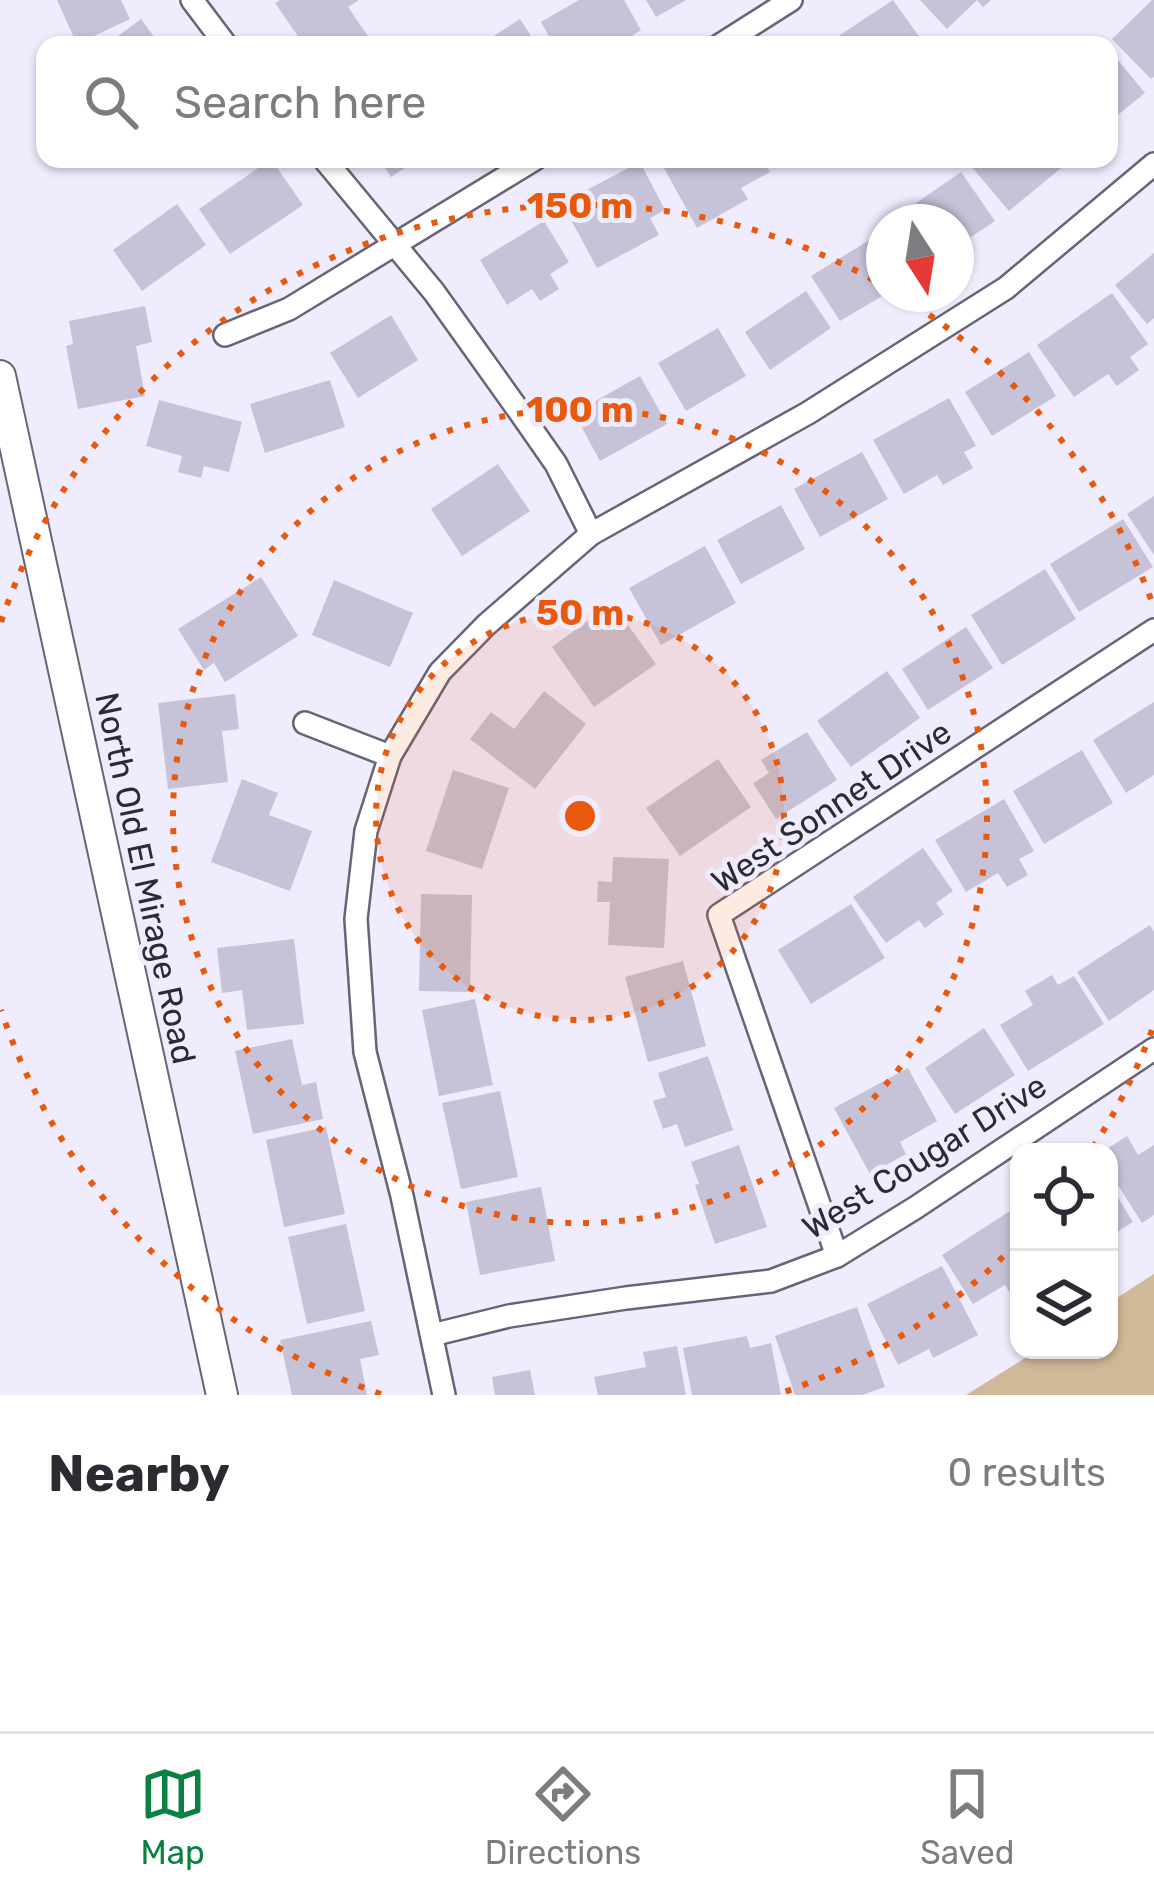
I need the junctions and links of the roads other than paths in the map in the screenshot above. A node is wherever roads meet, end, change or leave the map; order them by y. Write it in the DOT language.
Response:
graph roads {
  1 [pos="192,0"];
  2 [pos="791,0"];
  3 [pos="219,36"];
  4 [pos="734,36"];
  5 [pos="1154,164"];
  6 [pos="331,168"];
  7 [pos="520,168"];
  8 [pos="395,245"];
  9 [pos="225,335"];
  10 [pos="0,376"];
  11 [pos="591,534"];
  12 [pos="1154,630"];
  13 [pos="305,723"];
  14 [pos="389,756"];
  15 [pos="1154,1049"];
  16 [pos="837,1256"];
  17 [pos="432,1335"];
  18 [pos="222,1395"];
  19 [pos="444,1395"];
  1 -- 3 [label="street"];
  2 -- 4 [label="street"];
  5 -- 11 [label="street"];
  6 -- 8 [label="street"];
  7 -- 8 [label="street"];
  8 -- 9 [label="street"];
  8 -- 11 [label="street"];
  10 -- 18 [label="street, North Old El Mirage Road"];
  11 -- 14 [label="street"];
  12 -- 16 [label="street, West Sonnet Drive"];
  13 -- 14 [label="street"];
  14 -- 17 [label="street"];
  15 -- 16 [label="street, West Cougar Drive"];
  16 -- 17 [label="street, West Cougar Drive"];
  17 -- 19 [label="street"];
}
